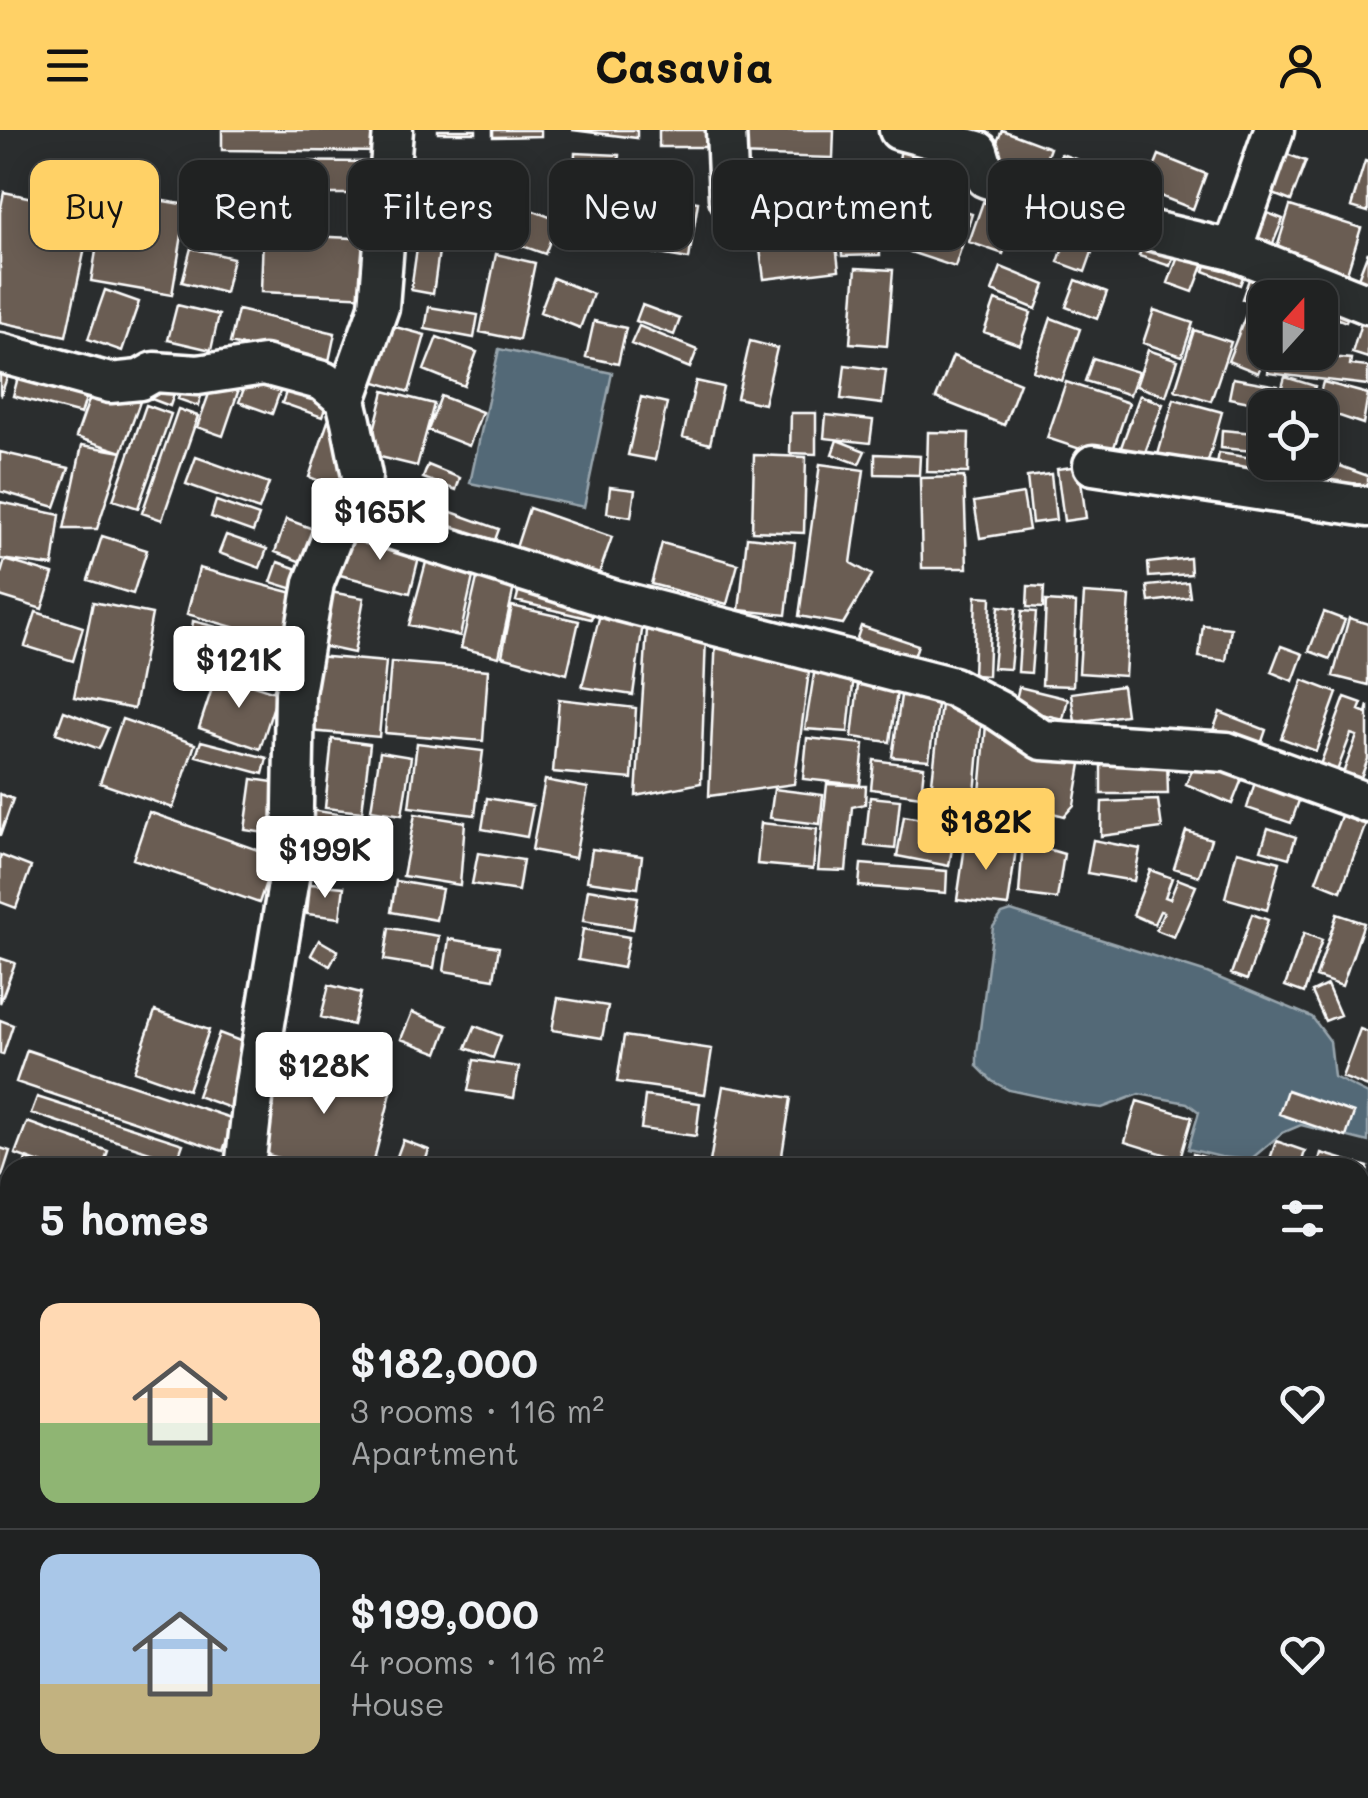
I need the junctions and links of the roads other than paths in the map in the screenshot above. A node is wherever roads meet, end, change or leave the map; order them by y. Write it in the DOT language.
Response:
graph roads {
  1 [pos="393,130"];
  2 [pos="726,130"];
  3 [pos="899,130"];
  4 [pos="1272,130"];
  5 [pos="727,160"];
  6 [pos="1232,250"];
  7 [pos="1368,304"];
  8 [pos="0,353"];
  9 [pos="346,400"];
  10 [pos="1093,464"];
  11 [pos="1368,507"];
  12 [pos="358,519"];
  13 [pos="1364,792"];
  14 [pos="246,1158"];
  1 -- 9 [label="street"];
  2 -- 5 [label="street"];
  3 -- 6 [label="street"];
  4 -- 6 [label="street"];
  6 -- 7 [label="street"];
  8 -- 9 [label="street"];
  9 -- 12 [label="street"];
  10 -- 11 [label="street"];
  12 -- 13 [label="street"];
  12 -- 14 [label="street"];
}
